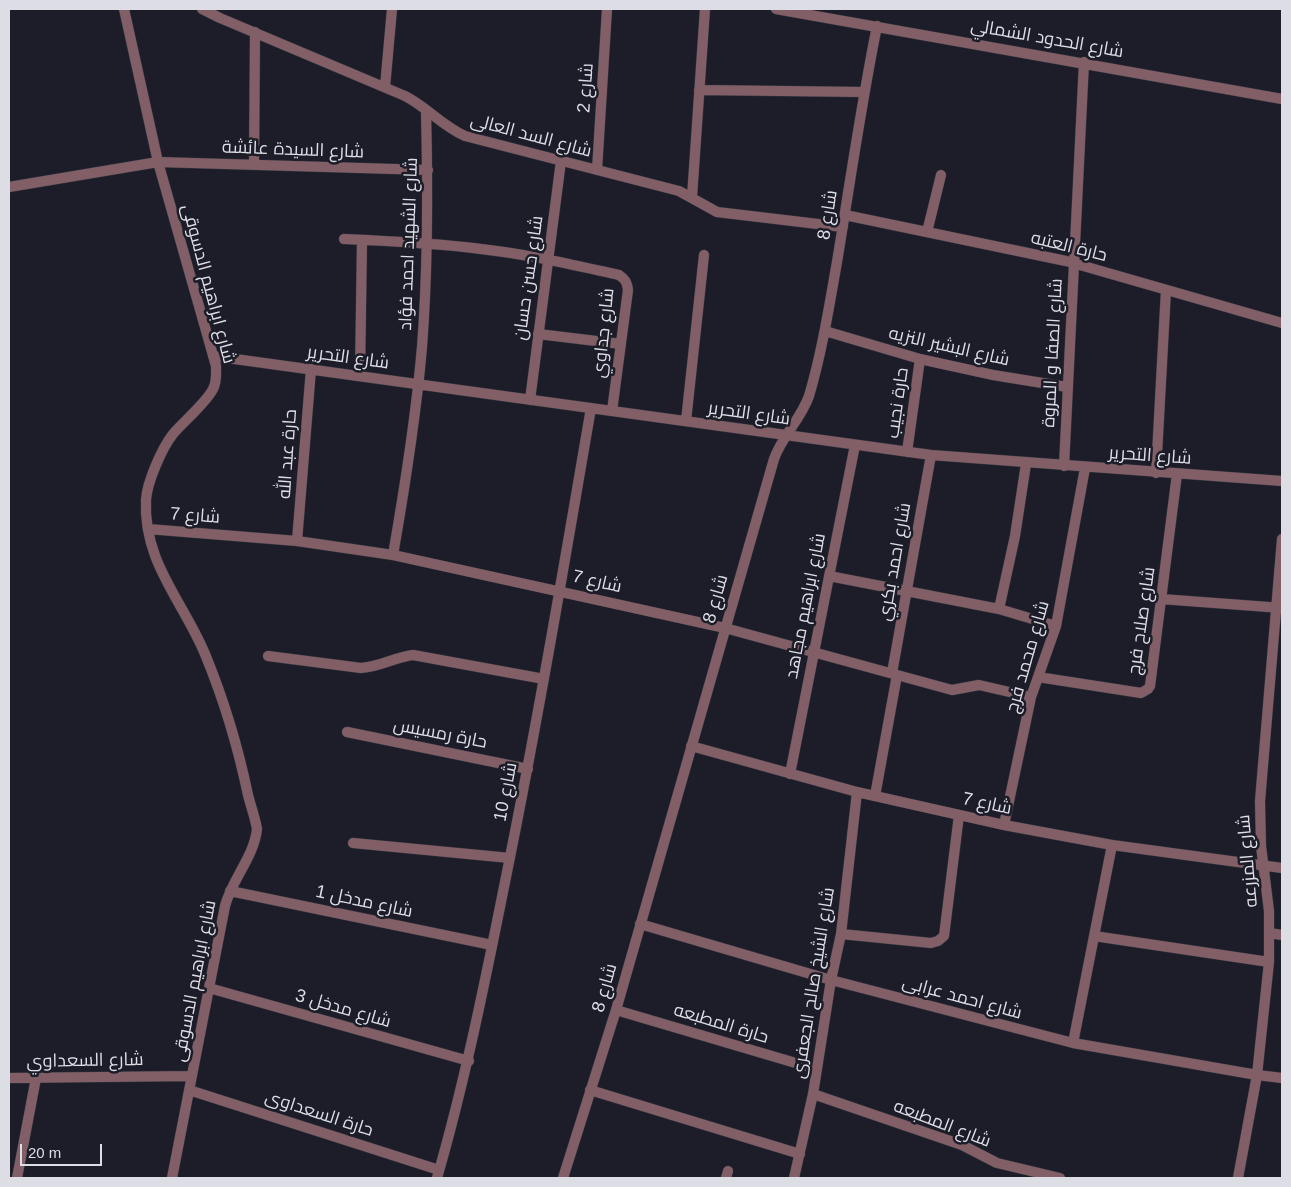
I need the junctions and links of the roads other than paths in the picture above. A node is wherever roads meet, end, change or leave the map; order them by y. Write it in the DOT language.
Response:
graph roads {
  1 [pos="124,9"];
  2 [pos="202,9"];
  3 [pos="392,9"];
  4 [pos="607,9"];
  5 [pos="705,9"];
  6 [pos="776,9"];
  7 [pos="877,26"];
  8 [pos="254,32"];
  9 [pos="1084,62"];
  10 [pos="385,87"];
  11 [pos="699,90"];
  12 [pos="864,92"];
  13 [pos="1282,99"];
  14 [pos="426,111"];
  15 [pos="561,161"];
  16 [pos="158,162"];
  17 [pos="254,165"];
  18 [pos="428,170"];
  19 [pos="597,170"];
  20 [pos="940,176"];
  21 [pos="9,187"];
  22 [pos="692,197"];
  23 [pos="845,215"];
  24 [pos="843,227"];
  25 [pos="928,232"];
  26 [pos="344,239"];
  27 [pos="362,240"];
  28 [pos="427,243"];
  29 [pos="704,255"];
  30 [pos="549,260"];
  31 [pos="1074,264"];
  32 [pos="1166,290"];
  33 [pos="1282,322"];
  34 [pos="825,331"];
  35 [pos="538,334"];
  36 [pos="621,344"];
  37 [pos="213,356"];
  38 [pos="920,359"];
  39 [pos="311,369"];
  40 [pos="360,376"];
  41 [pos="418,384"];
  42 [pos="1067,387"];
  43 [pos="530,400"];
  44 [pos="591,408"];
  45 [pos="612,411"];
  46 [pos="686,421"];
  47 [pos="787,435"];
  48 [pos="855,445"];
  49 [pos="907,452"];
  50 [pos="931,455"];
  51 [pos="1026,464"];
  52 [pos="1064,466"];
  53 [pos="1085,468"];
  54 [pos="1156,473"];
  55 [pos="1177,474"];
  56 [pos="1282,481"];
  57 [pos="148,529"];
  58 [pos="1282,539"];
  59 [pos="297,540"];
  60 [pos="393,555"];
  61 [pos="829,576"];
  62 [pos="907,590"];
  63 [pos="560,591"];
  64 [pos="1161,599"];
  65 [pos="1279,608"];
  66 [pos="999,609"];
  67 [pos="1056,626"];
  68 [pos="725,628"];
  69 [pos="814,652"];
  70 [pos="268,656"];
  71 [pos="895,674"];
  72 [pos="1038,677"];
  73 [pos="544,679"];
  74 [pos="1031,697"];
  75 [pos="347,732"];
  76 [pos="691,746"];
  77 [pos="528,768"];
  78 [pos="790,774"];
  79 [pos="857,792"];
  80 [pos="875,796"];
  81 [pos="959,815"];
  82 [pos="1004,824"];
  83 [pos="353,843"];
  84 [pos="1112,844"];
  85 [pos="510,858"];
  86 [pos="1264,866"];
  87 [pos="1282,868"];
  88 [pos="230,891"];
  89 [pos="640,924"];
  90 [pos="1269,933"];
  91 [pos="841,934"];
  92 [pos="1282,935"];
  93 [pos="1094,936"];
  94 [pos="492,945"];
  95 [pos="1269,962"];
  96 [pos="830,980"];
  97 [pos="209,988"];
  98 [pos="616,1010"];
  99 [pos="1073,1043"];
  100 [pos="469,1061"];
  101 [pos="816,1069"];
  102 [pos="1257,1075"];
  103 [pos="192,1076"];
  104 [pos="9,1078"];
  105 [pos="36,1078"];
  106 [pos="1282,1078"];
  107 [pos="189,1090"];
  108 [pos="590,1090"];
  109 [pos="814,1094"];
  110 [pos="800,1154"];
  111 [pos="438,1174"];
  112 [pos="16,1178"];
  113 [pos="172,1178"];
  114 [pos="563,1178"];
  115 [pos="794,1178"];
  116 [pos="1060,1178"];
  117 [pos="1238,1178"];
  1 -- 16 [label="street, شارع ابراهيم الدسوقى"];
  2 -- 8 [label="street, شارع السد العالى"];
  3 -- 10 [label="street"];
  4 -- 19 [label="street, شارع 2"];
  5 -- 11 [label="street"];
  6 -- 7 [label="street, شارع الحدود الشمالي"];
  7 -- 9 [label="street, شارع الحدود الشمالي"];
  7 -- 12 [label="street, شارع 8"];
  8 -- 10 [label="street, شارع السد العالى"];
  8 -- 17 [label="street"];
  9 -- 13 [label="street, شارع الحدود الشمالي"];
  9 -- 31 [label="street, شارع الصفا و المروة"];
  10 -- 14 [label="street, شارع السد العالى"];
  11 -- 12 [label="street"];
  11 -- 22 [label="street"];
  12 -- 23 [label="street, شارع 8"];
  14 -- 15 [label="street, شارع السد العالى"];
  14 -- 18 [label="street, شارع الشهيد احمد فؤاد"];
  15 -- 19 [label="street, شارع السد العالى"];
  15 -- 30 [label="street, شارع حسن حسان"];
  16 -- 17 [label="street, شارع السيدة عائشة"];
  16 -- 21 [label="street, شارع السيدة عائشة"];
  16 -- 37 [label="street, شارع ابراهيم الدسوقى"];
  17 -- 18 [label="street, شارع السيدة عائشة"];
  18 -- 28 [label="street, شارع الشهيد احمد فؤاد"];
  19 -- 22 [label="street, شارع السد العالى"];
  20 -- 25 [label="street"];
  22 -- 24 [label="street, شارع السد العالى"];
  23 -- 24 [label="street, شارع 8"];
  23 -- 25 [label="street, حارة العتبه"];
  24 -- 34 [label="street, شارع 8"];
  25 -- 31 [label="street, حارة العتبه"];
  26 -- 27 [label="street"];
  27 -- 28 [label="street"];
  27 -- 40 [label="street"];
  28 -- 30 [label="street"];
  28 -- 41 [label="street, شارع الشهيد احمد فؤاد"];
  29 -- 46 [label="street"];
  30 -- 35 [label="street, شارع حسن حسان"];
  30 -- 36 [label="street, شارع جداوي"];
  31 -- 32 [label="street, حارة العتبه"];
  31 -- 42 [label="street, شارع الصفا و المروة"];
  32 -- 33 [label="street, حارة العتبه"];
  32 -- 54 [label="street"];
  34 -- 38 [label="street, شارع البشير النزيه"];
  34 -- 47 [label="street, شارع 8"];
  35 -- 36 [label="street"];
  35 -- 43 [label="street, شارع حسن حسان"];
  36 -- 45 [label="street, شارع جداوي"];
  37 -- 39 [label="street, شارع التحرير"];
  37 -- 57 [label="street, شارع ابراهيم الدسوقى"];
  38 -- 42 [label="street, شارع البشير النزيه"];
  38 -- 49 [label="street, حارة نجيب"];
  39 -- 40 [label="street, شارع التحرير"];
  39 -- 59 [label="street, حارة عبد الله"];
  40 -- 41 [label="street, شارع التحرير"];
  41 -- 43 [label="street, شارع التحرير"];
  41 -- 60 [label="street, شارع الشهيد احمد فؤاد"];
  42 -- 52 [label="street, شارع الصفا و المروة"];
  43 -- 44 [label="street, شارع التحرير"];
  44 -- 45 [label="street, شارع التحرير"];
  44 -- 63 [label="street, شارع 10"];
  45 -- 46 [label="street, شارع التحرير"];
  46 -- 47 [label="street, شارع التحرير"];
  47 -- 48 [label="street, شارع التحرير"];
  47 -- 68 [label="street, شارع 8"];
  48 -- 49 [label="street, شارع التحرير"];
  48 -- 61 [label="street, شارع ابراهيم مجاهد"];
  49 -- 50 [label="street, شارع التحرير"];
  50 -- 51 [label="street, شارع التحرير"];
  50 -- 62 [label="street, شارع احمد بكري"];
  51 -- 52 [label="street, شارع التحرير"];
  51 -- 66 [label="street"];
  52 -- 53 [label="street, شارع التحرير"];
  53 -- 54 [label="street, شارع التحرير"];
  53 -- 67 [label="street, شارع محمد فرج"];
  54 -- 55 [label="street, شارع التحرير"];
  55 -- 56 [label="street, شارع التحرير"];
  55 -- 64 [label="street, شارع صلاح فرج"];
  57 -- 59 [label="street, شارع 7"];
  57 -- 88 [label="street, شارع ابراهيم الدسوقى"];
  58 -- 65 [label="street, شارع المزرعه"];
  59 -- 60 [label="street, شارع 7"];
  60 -- 63 [label="street, شارع 7"];
  61 -- 62 [label="street"];
  61 -- 69 [label="street, شارع ابراهيم مجاهد"];
  62 -- 66 [label="street"];
  62 -- 71 [label="street, شارع احمد بكري"];
  63 -- 68 [label="street, شارع 7"];
  63 -- 73 [label="street, شارع 10"];
  64 -- 65 [label="street"];
  64 -- 72 [label="street, شارع صلاح فرج"];
  65 -- 86 [label="street, شارع المزرعه"];
  66 -- 67 [label="street"];
  67 -- 72 [label="street, شارع محمد فرج"];
  68 -- 69 [label="street, شارع 7"];
  68 -- 76 [label="street, شارع 8"];
  69 -- 71 [label="street, شارع 7"];
  69 -- 78 [label="street, شارع ابراهيم مجاهد"];
  70 -- 73 [label="street"];
  71 -- 74 [label="street, شارع 7"];
  71 -- 80 [label="street, شارع احمد بكري"];
  72 -- 74 [label="street, شارع محمد فرج"];
  73 -- 77 [label="street, شارع 10"];
  74 -- 82 [label="street, شارع محمد فرج"];
  75 -- 77 [label="street, حارة رمسيس"];
  76 -- 78 [label="street, شارع 7"];
  76 -- 89 [label="street, شارع 8"];
  77 -- 85 [label="street, شارع 10"];
  78 -- 79 [label="street, شارع 7"];
  79 -- 80 [label="street, شارع 7"];
  79 -- 91 [label="street, شارع الشيخ صالح الجعفرى"];
  80 -- 81 [label="street, شارع 7"];
  81 -- 82 [label="street, شارع 7"];
  81 -- 91 [label="street"];
  82 -- 84 [label="street, شارع 7"];
  83 -- 85 [label="street"];
  84 -- 86 [label="street, شارع 7"];
  84 -- 93 [label="street"];
  85 -- 94 [label="street, شارع 10"];
  86 -- 87 [label="street, شارع 7"];
  86 -- 90 [label="street, شارع المزرعه"];
  88 -- 94 [label="street, شارع مدخل 1"];
  88 -- 97 [label="street, شارع ابراهيم الدسوقى"];
  89 -- 96 [label="street, شارع احمد عرابى"];
  89 -- 98 [label="street, شارع 8"];
  90 -- 92 [label="street"];
  90 -- 95 [label="street, شارع المزرعه"];
  91 -- 96 [label="street, شارع الشيخ صالح الجعفرى"];
  93 -- 95 [label="street"];
  93 -- 99 [label="street"];
  94 -- 100 [label="street, شارع 10"];
  95 -- 102 [label="street, شارع المزرعه"];
  96 -- 99 [label="street, شارع احمد عرابى"];
  96 -- 101 [label="street, شارع الشيخ صالح الجعفرى"];
  97 -- 100 [label="street, شارع مدخل 3"];
  97 -- 103 [label="street, شارع ابراهيم الدسوقى"];
  98 -- 101 [label="street, حارة المطبعه"];
  98 -- 108 [label="street, شارع 8"];
  99 -- 102 [label="street, شارع احمد عرابى"];
  100 -- 111 [label="street, شارع 10"];
  101 -- 109 [label="street, شارع الشيخ صالح الجعفرى"];
  102 -- 106 [label="street, شارع احمد عرابى"];
  102 -- 117 [label="street, شارع المزرعه"];
  103 -- 105 [label="street, شارع السعداوي"];
  103 -- 107 [label="street, شارع ابراهيم الدسوقى"];
  104 -- 105 [label="street, شارع السعداوي"];
  105 -- 112 [label="street"];
  107 -- 111 [label="street, حارة السعداوى"];
  107 -- 113 [label="street, شارع ابراهيم الدسوقى"];
  108 -- 110 [label="street"];
  108 -- 114 [label="street, شارع 8"];
  109 -- 110 [label="street, شارع الشيخ صالح الجعفرى"];
  109 -- 116 [label="street, شارع المطبعه"];
  110 -- 115 [label="street, شارع الشيخ صالح الجعفرى"];
}
